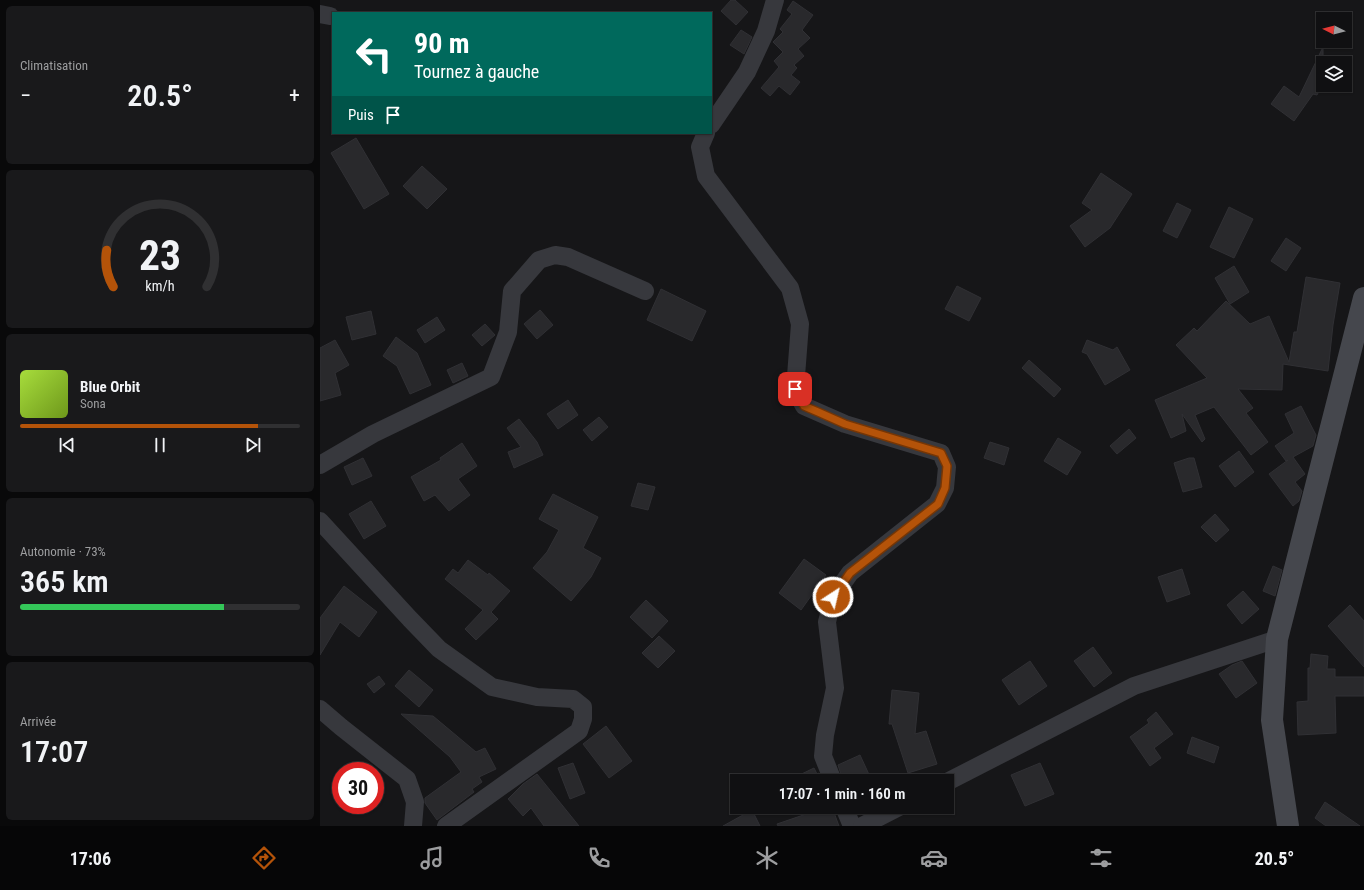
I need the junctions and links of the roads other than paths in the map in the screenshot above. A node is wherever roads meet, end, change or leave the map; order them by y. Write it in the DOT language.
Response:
graph roads {
  1 [pos="775,0"];
  2 [pos="712,124"];
  3 [pos="706,134"];
  4 [pos="645,291"];
  5 [pos="1364,298"];
  6 [pos="320,466"];
  7 [pos="320,521"];
  8 [pos="1277,639"];
  9 [pos="320,709"];
  10 [pos="830,774"];
  11 [pos="954,778"];
  12 [pos="847,814"];
  13 [pos="885,814"];
  14 [pos="413,826"];
  15 [pos="446,826"];
  16 [pos="852,826"];
  17 [pos="862,826"];
  18 [pos="1288,826"];
  1 -- 2 [label="street"];
  3 -- 10 [label="street"];
  4 -- 6 [label="street"];
  5 -- 8 [label="street"];
  7 -- 15 [label="street"];
  8 -- 11 [label="street"];
  8 -- 18 [label="street"];
  9 -- 14 [label="street"];
  12 -- 16 [label="street"];
  13 -- 17 [label="street"];
}
